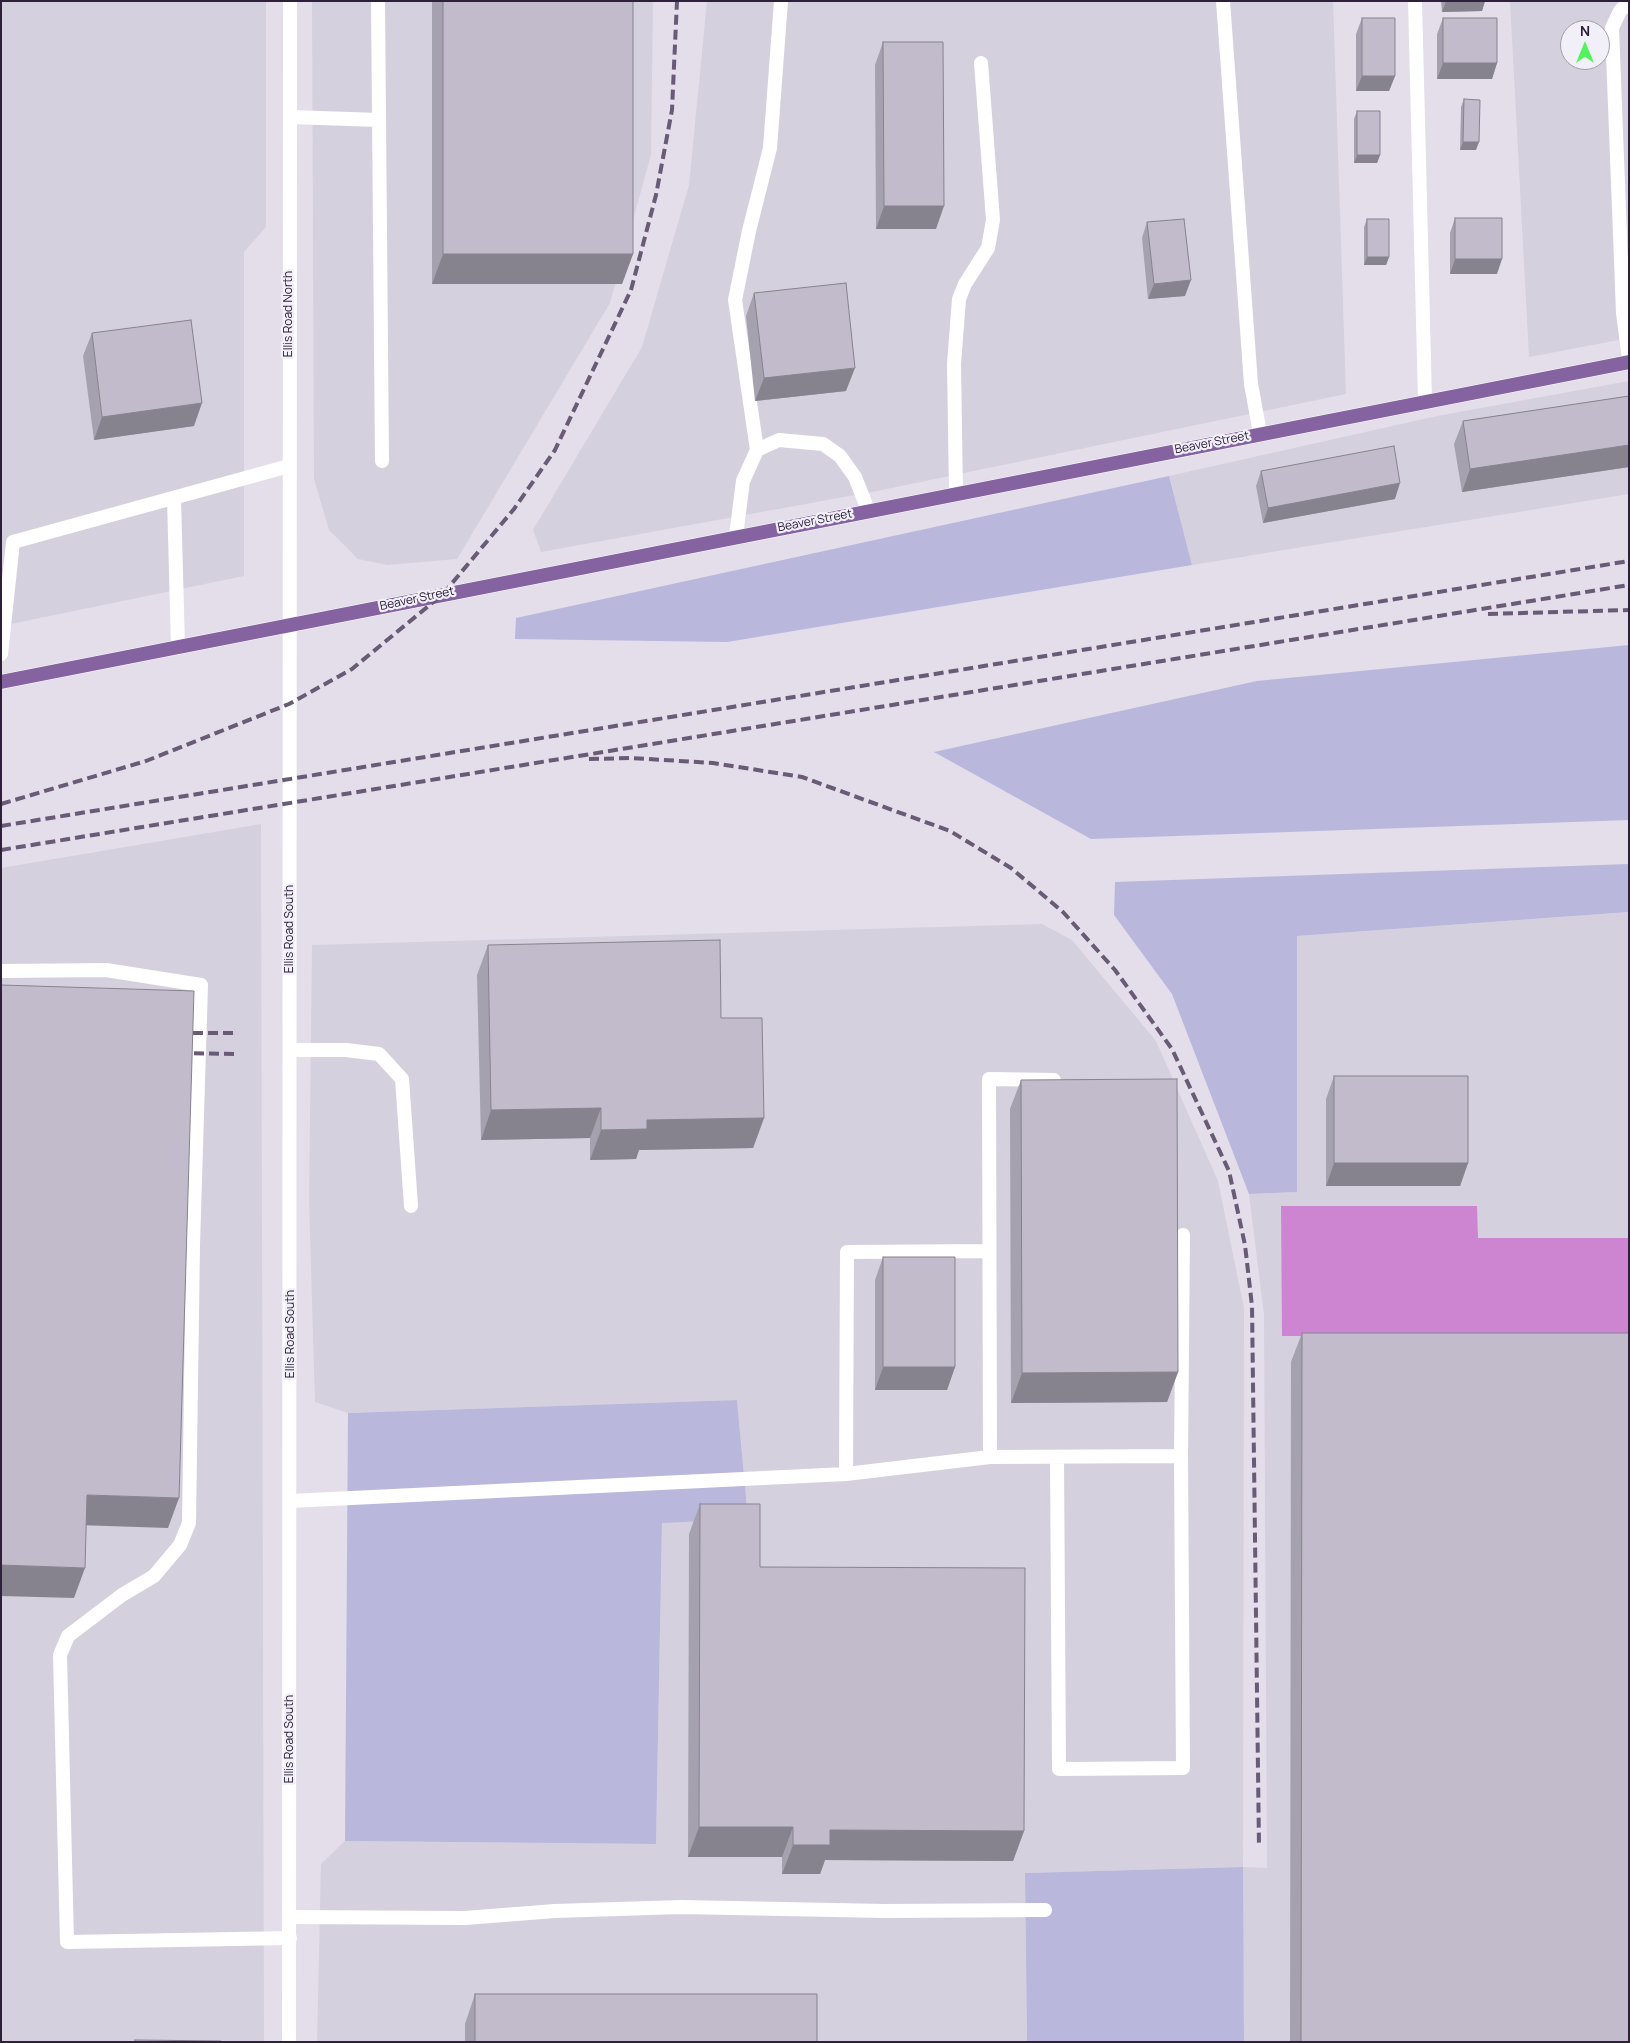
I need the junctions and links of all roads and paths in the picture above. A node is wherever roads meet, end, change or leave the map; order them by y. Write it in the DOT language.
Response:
graph roads {
  1 [pos="290,1"];
  2 [pos="378,1"];
  3 [pos="781,1"];
  4 [pos="1224,1"];
  5 [pos="1415,1"];
  6 [pos="1629,2"];
  7 [pos="981,63"];
  8 [pos="290,118"];
  9 [pos="378,120"];
  10 [pos="1629,361"];
  11 [pos="1424,401"];
  12 [pos="1260,434"];
  13 [pos="757,450"];
  14 [pos="382,461"];
  15 [pos="289,466"];
  16 [pos="956,493"];
  17 [pos="174,498"];
  18 [pos="868,510"];
  19 [pos="736,536"];
  20 [pos="288,626"];
  21 [pos="178,648"];
  22 [pos="1,654"];
  23 [pos="1,682"];
  24 [pos="1,971"];
  25 [pos="291,1050"];
  26 [pos="1069,1080"];
  27 [pos="412,1206"];
  28 [pos="1183,1235"];
  29 [pos="989,1251"];
  30 [pos="1181,1456"];
  31 [pos="990,1458"];
  32 [pos="1057,1458"];
  33 [pos="846,1474"];
  34 [pos="290,1501"];
  35 [pos="1045,1910"];
  36 [pos="290,1917"];
  37 [pos="290,1938"];
  38 [pos="290,2042"];
  1 -- 8 [label="street, Ellis Road North"];
  2 -- 9 [label="street"];
  3 -- 13 [label="street"];
  4 -- 12 [label="street"];
  5 -- 11 [label="street"];
  6 -- 10 [label="street"];
  7 -- 16 [label="street"];
  8 -- 9 [label="street"];
  8 -- 15 [label="street, Ellis Road North"];
  9 -- 14 [label="street"];
  10 -- 11 [label="main road, Beaver Street"];
  11 -- 12 [label="main road, Beaver Street"];
  12 -- 16 [label="main road, Beaver Street"];
  13 -- 18 [label="street"];
  13 -- 19 [label="street"];
  15 -- 17 [label="street"];
  15 -- 20 [label="street, Ellis Road North"];
  16 -- 18 [label="main road, Beaver Street"];
  17 -- 21 [label="street"];
  17 -- 22 [label="street"];
  18 -- 19 [label="main road, Beaver Street"];
  19 -- 20 [label="main road, Beaver Street"];
  20 -- 21 [label="main road, Beaver Street"];
  20 -- 25 [label="street, Ellis Road South"];
  21 -- 23 [label="main road, Beaver Street"];
  24 -- 37 [label="street"];
  25 -- 27 [label="street"];
  25 -- 34 [label="street, Ellis Road South"];
  26 -- 29 [label="street"];
  28 -- 30 [label="street"];
  29 -- 31 [label="street"];
  29 -- 33 [label="street"];
  30 -- 32 [label="street"];
  30 -- 32 [label="street"];
  31 -- 32 [label="street"];
  31 -- 33 [label="street"];
  33 -- 34 [label="street"];
  34 -- 36 [label="street, Ellis Road South"];
  35 -- 36 [label="street"];
  36 -- 37 [label="street, Ellis Road South"];
  37 -- 38 [label="street, Ellis Road South"];
}
